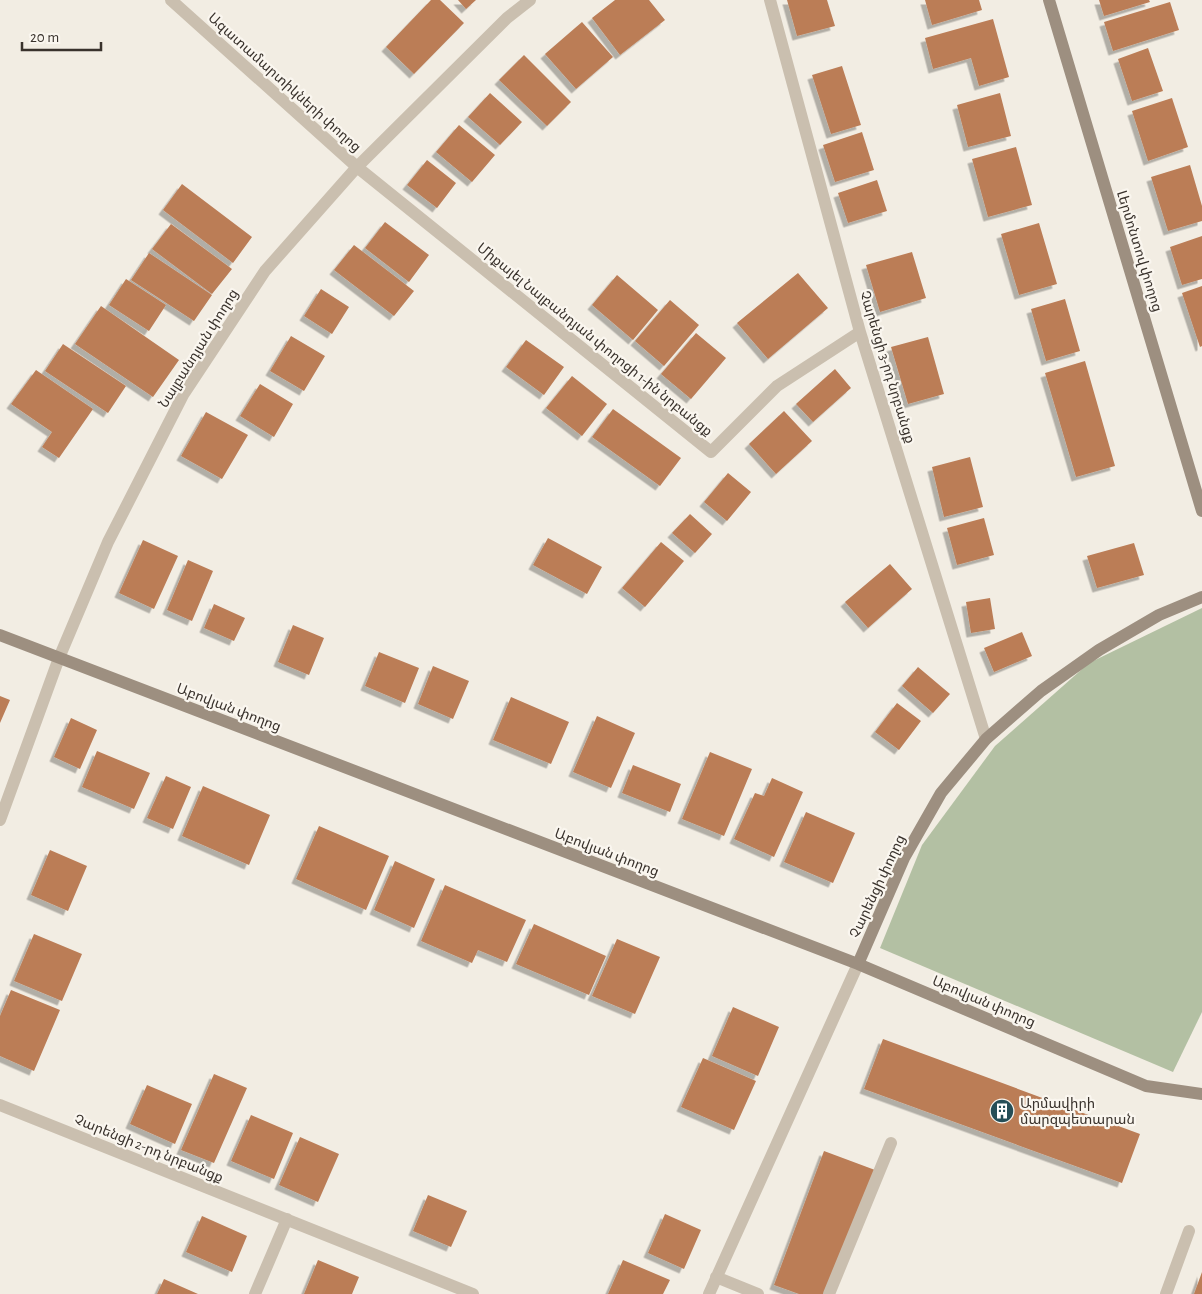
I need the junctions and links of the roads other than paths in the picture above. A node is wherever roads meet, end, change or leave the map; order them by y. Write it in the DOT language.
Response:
graph roads {
  1 [pos="171,0"];
  2 [pos="530,0"];
  3 [pos="770,0"];
  4 [pos="1049,0"];
  5 [pos="358,167"];
  6 [pos="860,332"];
  7 [pos="1202,511"];
  8 [pos="1202,597"];
  9 [pos="0,635"];
  10 [pos="59,658"];
  11 [pos="986,739"];
  12 [pos="0,820"];
  13 [pos="858,964"];
  14 [pos="1202,1094"];
  15 [pos="0,1105"];
  16 [pos="892,1143"];
  17 [pos="287,1219"];
  18 [pos="1189,1231"];
  19 [pos="716,1277"];
  20 [pos="255,1294"];
  21 [pos="473,1294"];
  22 [pos="708,1294"];
  23 [pos="758,1294"];
  24 [pos="829,1294"];
  25 [pos="1166,1294"];
  1 -- 5 [label="street, Ազատամարտիկների փողոց"];
  2 -- 5 [label="street, Նալբանդյան փողոց"];
  3 -- 6 [label="street, Չարենցի 3-րդ նրբանցք"];
  4 -- 7 [label="main road, Լերմոնտով փողոց"];
  5 -- 6 [label="street, Միքայել Նալբանդյան փողոցի 1-ին նրբանցք"];
  5 -- 10 [label="street, Նալբանդյան փողոց"];
  6 -- 11 [label="street, Չարենցի 3-րդ նրբանցք"];
  8 -- 11 [label="main road, Չարենցի փողոց"];
  9 -- 10 [label="main road, Աբովյան փողոց"];
  10 -- 12 [label="street, Նալբանդյան փողոց"];
  10 -- 13 [label="main road, Աբովյան փողոց"];
  11 -- 13 [label="main road, Չարենցի փողոց"];
  13 -- 14 [label="main road, Աբովյան փողոց"];
  13 -- 19 [label="street, Չարենցի փողոց"];
  15 -- 17 [label="street, Չարենցի 2-րդ նրբանցք"];
  16 -- 24 [label="street"];
  17 -- 20 [label="street"];
  17 -- 21 [label="street, Չարենցի 2-րդ նրբանցք"];
  18 -- 25 [label="street"];
  19 -- 22 [label="street, Չարենցի փողոց"];
  19 -- 23 [label="street"];
}
